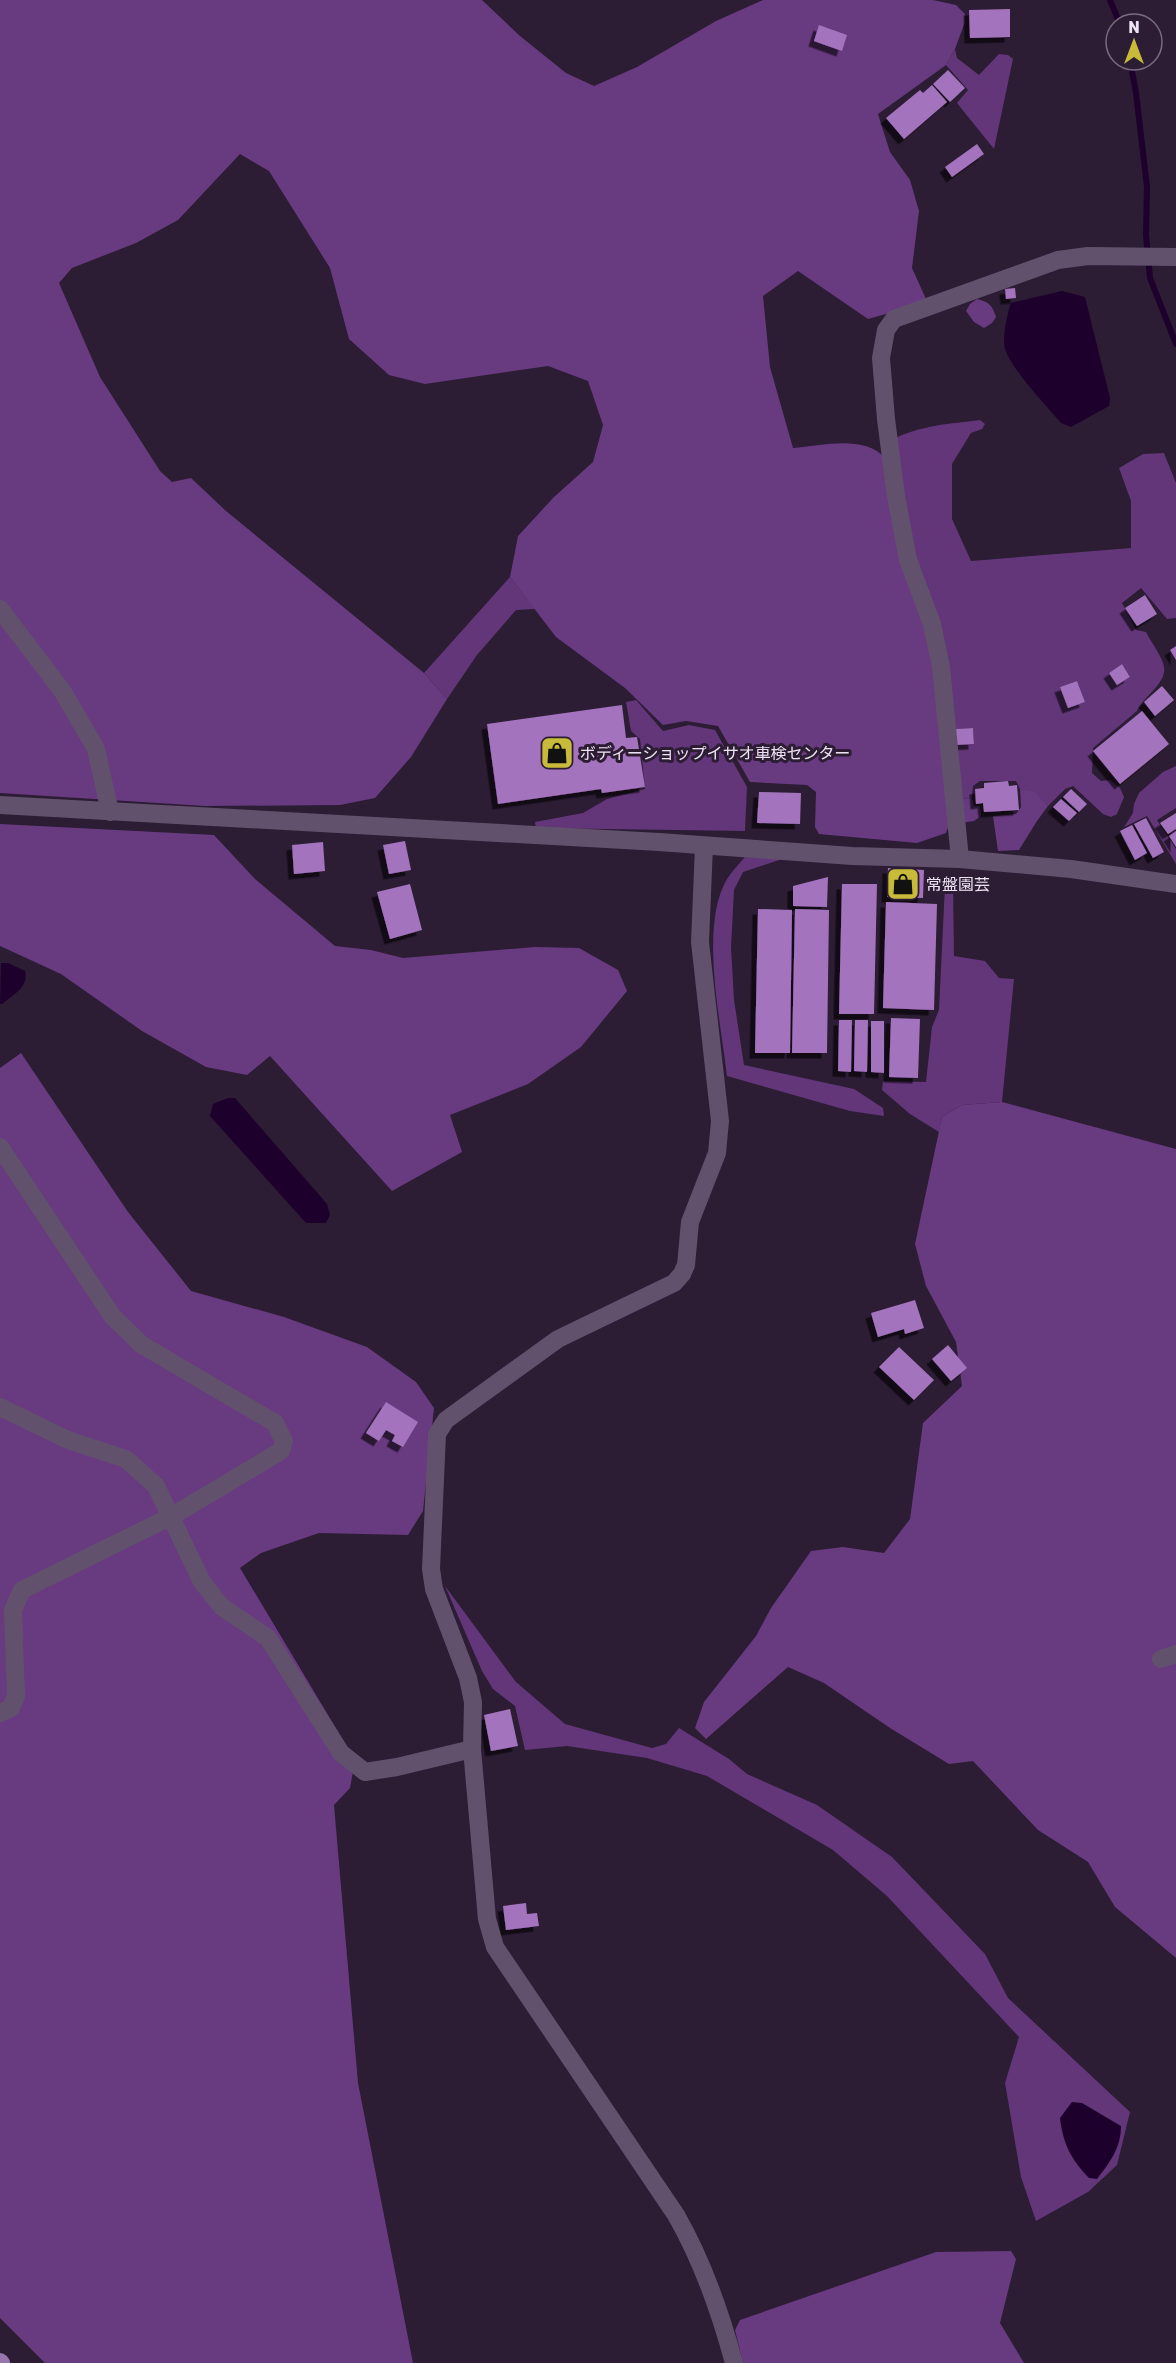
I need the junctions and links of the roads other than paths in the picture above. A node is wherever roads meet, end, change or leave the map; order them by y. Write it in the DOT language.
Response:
graph roads {
  1 [pos="1176,256"];
  2 [pos="0,609"];
  3 [pos="0,805"];
  4 [pos="110,812"];
  5 [pos="704,846"];
  6 [pos="960,859"];
  7 [pos="1176,884"];
  8 [pos="0,1147"];
  9 [pos="0,1407"];
  10 [pos="172,1516"];
  11 [pos="0,1713"];
  12 [pos="472,1749"];
  13 [pos="734,2363"];
  1 -- 6 [label="street"];
  2 -- 4 [label="street"];
  3 -- 4 [label="street"];
  4 -- 5 [label="street"];
  5 -- 6 [label="street"];
  5 -- 12 [label="street"];
  6 -- 7 [label="street"];
  8 -- 10 [label="street"];
  9 -- 10 [label="street"];
  10 -- 11 [label="street"];
  10 -- 12 [label="street"];
  12 -- 13 [label="street"];
}
